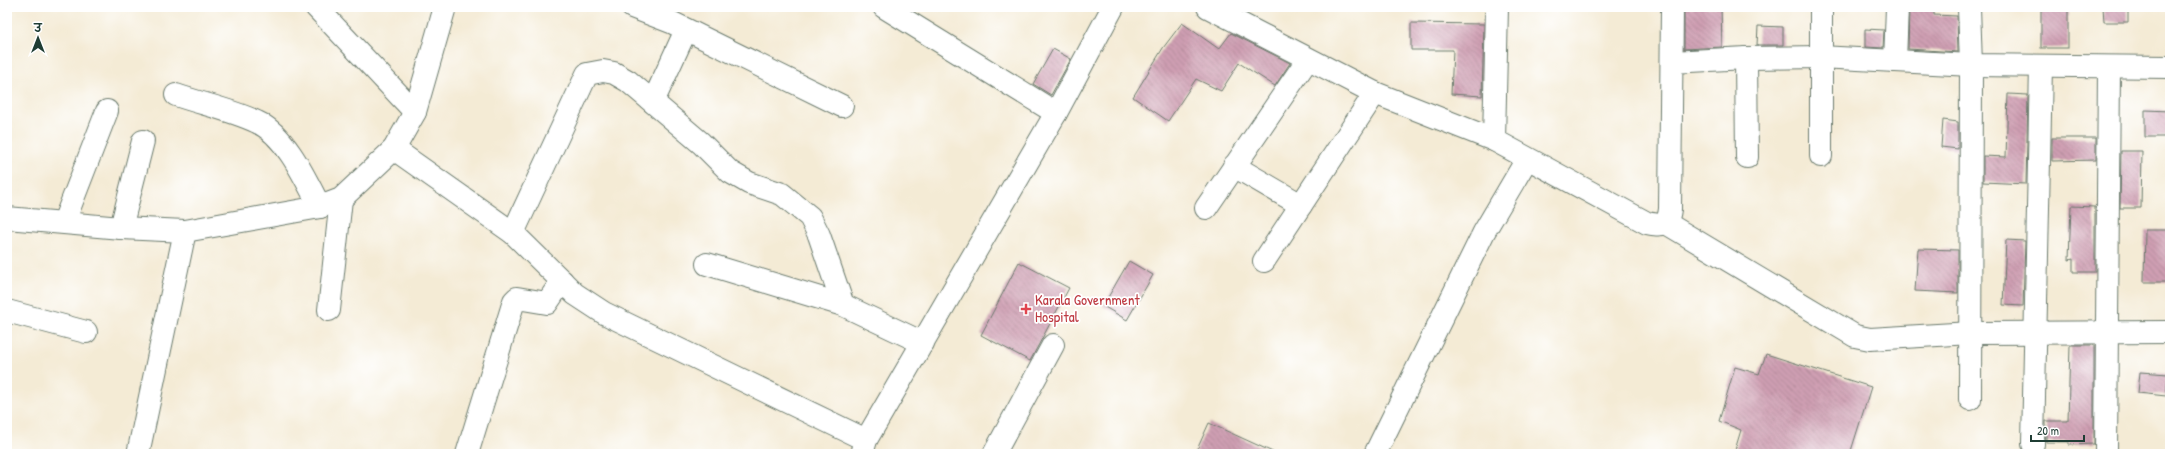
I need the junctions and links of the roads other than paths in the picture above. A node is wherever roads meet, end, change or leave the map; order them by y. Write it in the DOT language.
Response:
graph roads {
  1 [pos="316,7"];
  2 [pos="445,7"];
  3 [pos="632,7"];
  4 [pos="1113,7"];
  5 [pos="1208,7"];
  6 [pos="1497,7"];
  7 [pos="1672,7"];
  8 [pos="1821,7"];
  9 [pos="1897,7"];
  10 [pos="1969,7"];
  11 [pos="893,9"];
  12 [pos="686,30"];
  13 [pos="1820,57"];
  14 [pos="1746,58"];
  15 [pos="1308,59"];
  16 [pos="1895,61"];
  17 [pos="1672,62"];
  18 [pos="1971,65"];
  19 [pos="2042,66"];
  20 [pos="2109,67"];
  21 [pos="2170,67"];
  22 [pos="1374,93"];
  23 [pos="176,95"];
  24 [pos="653,102"];
  25 [pos="842,106"];
  26 [pos="107,111"];
  27 [pos="415,112"];
  28 [pos="1056,113"];
  29 [pos="1494,140"];
  30 [pos="143,141"];
  31 [pos="394,149"];
  32 [pos="1821,156"];
  33 [pos="1747,157"];
  34 [pos="1528,159"];
  35 [pos="1234,166"];
  36 [pos="341,199"];
  37 [pos="1301,205"];
  38 [pos="320,207"];
  39 [pos="1206,208"];
  40 [pos="7,218"];
  41 [pos="64,222"];
  42 [pos="1666,223"];
  43 [pos="121,228"];
  44 [pos="185,231"];
  45 [pos="513,233"];
  46 [pos="1264,261"];
  47 [pos="707,264"];
  48 [pos="562,281"];
  49 [pos="843,305"];
  50 [pos="329,310"];
  51 [pos="7,311"];
  52 [pos="86,332"];
  53 [pos="2106,332"];
  54 [pos="2170,332"];
  55 [pos="1971,333"];
  56 [pos="2036,333"];
  57 [pos="923,343"];
  58 [pos="1053,345"];
  59 [pos="1970,399"];
  60 [pos="2033,444"];
  61 [pos="864,447"];
  62 [pos="138,454"];
  63 [pos="467,454"];
  64 [pos="994,454"];
  65 [pos="1375,454"];
  66 [pos="2106,454"];
  1 -- 27 [label="street"];
  2 -- 27 [label="street"];
  3 -- 12 [label="street"];
  4 -- 28 [label="street"];
  5 -- 15 [label="street"];
  6 -- 29 [label="street"];
  7 -- 17 [label="street"];
  8 -- 13 [label="street"];
  9 -- 16 [label="street"];
  10 -- 18 [label="street"];
  11 -- 28 [label="street"];
  12 -- 24 [label="street"];
  12 -- 25 [label="street"];
  13 -- 14 [label="street"];
  13 -- 16 [label="street"];
  13 -- 32 [label="street"];
  14 -- 17 [label="street"];
  14 -- 33 [label="street"];
  15 -- 22 [label="street"];
  15 -- 35 [label="street"];
  16 -- 18 [label="street"];
  17 -- 42 [label="street"];
  18 -- 19 [label="street"];
  18 -- 55 [label="street"];
  19 -- 20 [label="street"];
  19 -- 56 [label="street"];
  20 -- 21 [label="street"];
  20 -- 53 [label="street"];
  22 -- 29 [label="street"];
  22 -- 37 [label="street"];
  23 -- 38 [label="street"];
  24 -- 45 [label="street"];
  24 -- 49 [label="street"];
  26 -- 41 [label="street"];
  27 -- 31 [label="street"];
  28 -- 57 [label="street"];
  29 -- 34 [label="street"];
  30 -- 43 [label="street"];
  31 -- 36 [label="street"];
  31 -- 45 [label="street"];
  34 -- 42 [label="street"];
  34 -- 65 [label="street"];
  35 -- 37 [label="street"];
  35 -- 39 [label="street"];
  36 -- 38 [label="street"];
  36 -- 50 [label="street"];
  37 -- 46 [label="street"];
  38 -- 44 [label="street"];
  40 -- 41 [label="street"];
  41 -- 43 [label="street"];
  42 -- 55 [label="street"];
  43 -- 44 [label="street"];
  44 -- 62 [label="street"];
  45 -- 48 [label="street"];
  47 -- 49 [label="street"];
  48 -- 61 [label="street"];
  48 -- 63 [label="street"];
  49 -- 57 [label="street"];
  51 -- 52 [label="street"];
  53 -- 54 [label="street"];
  53 -- 56 [label="street"];
  53 -- 66 [label="street"];
  55 -- 56 [label="street"];
  55 -- 59 [label="street"];
  56 -- 60 [label="street"];
  57 -- 61 [label="street"];
  58 -- 64 [label="street"];
}
